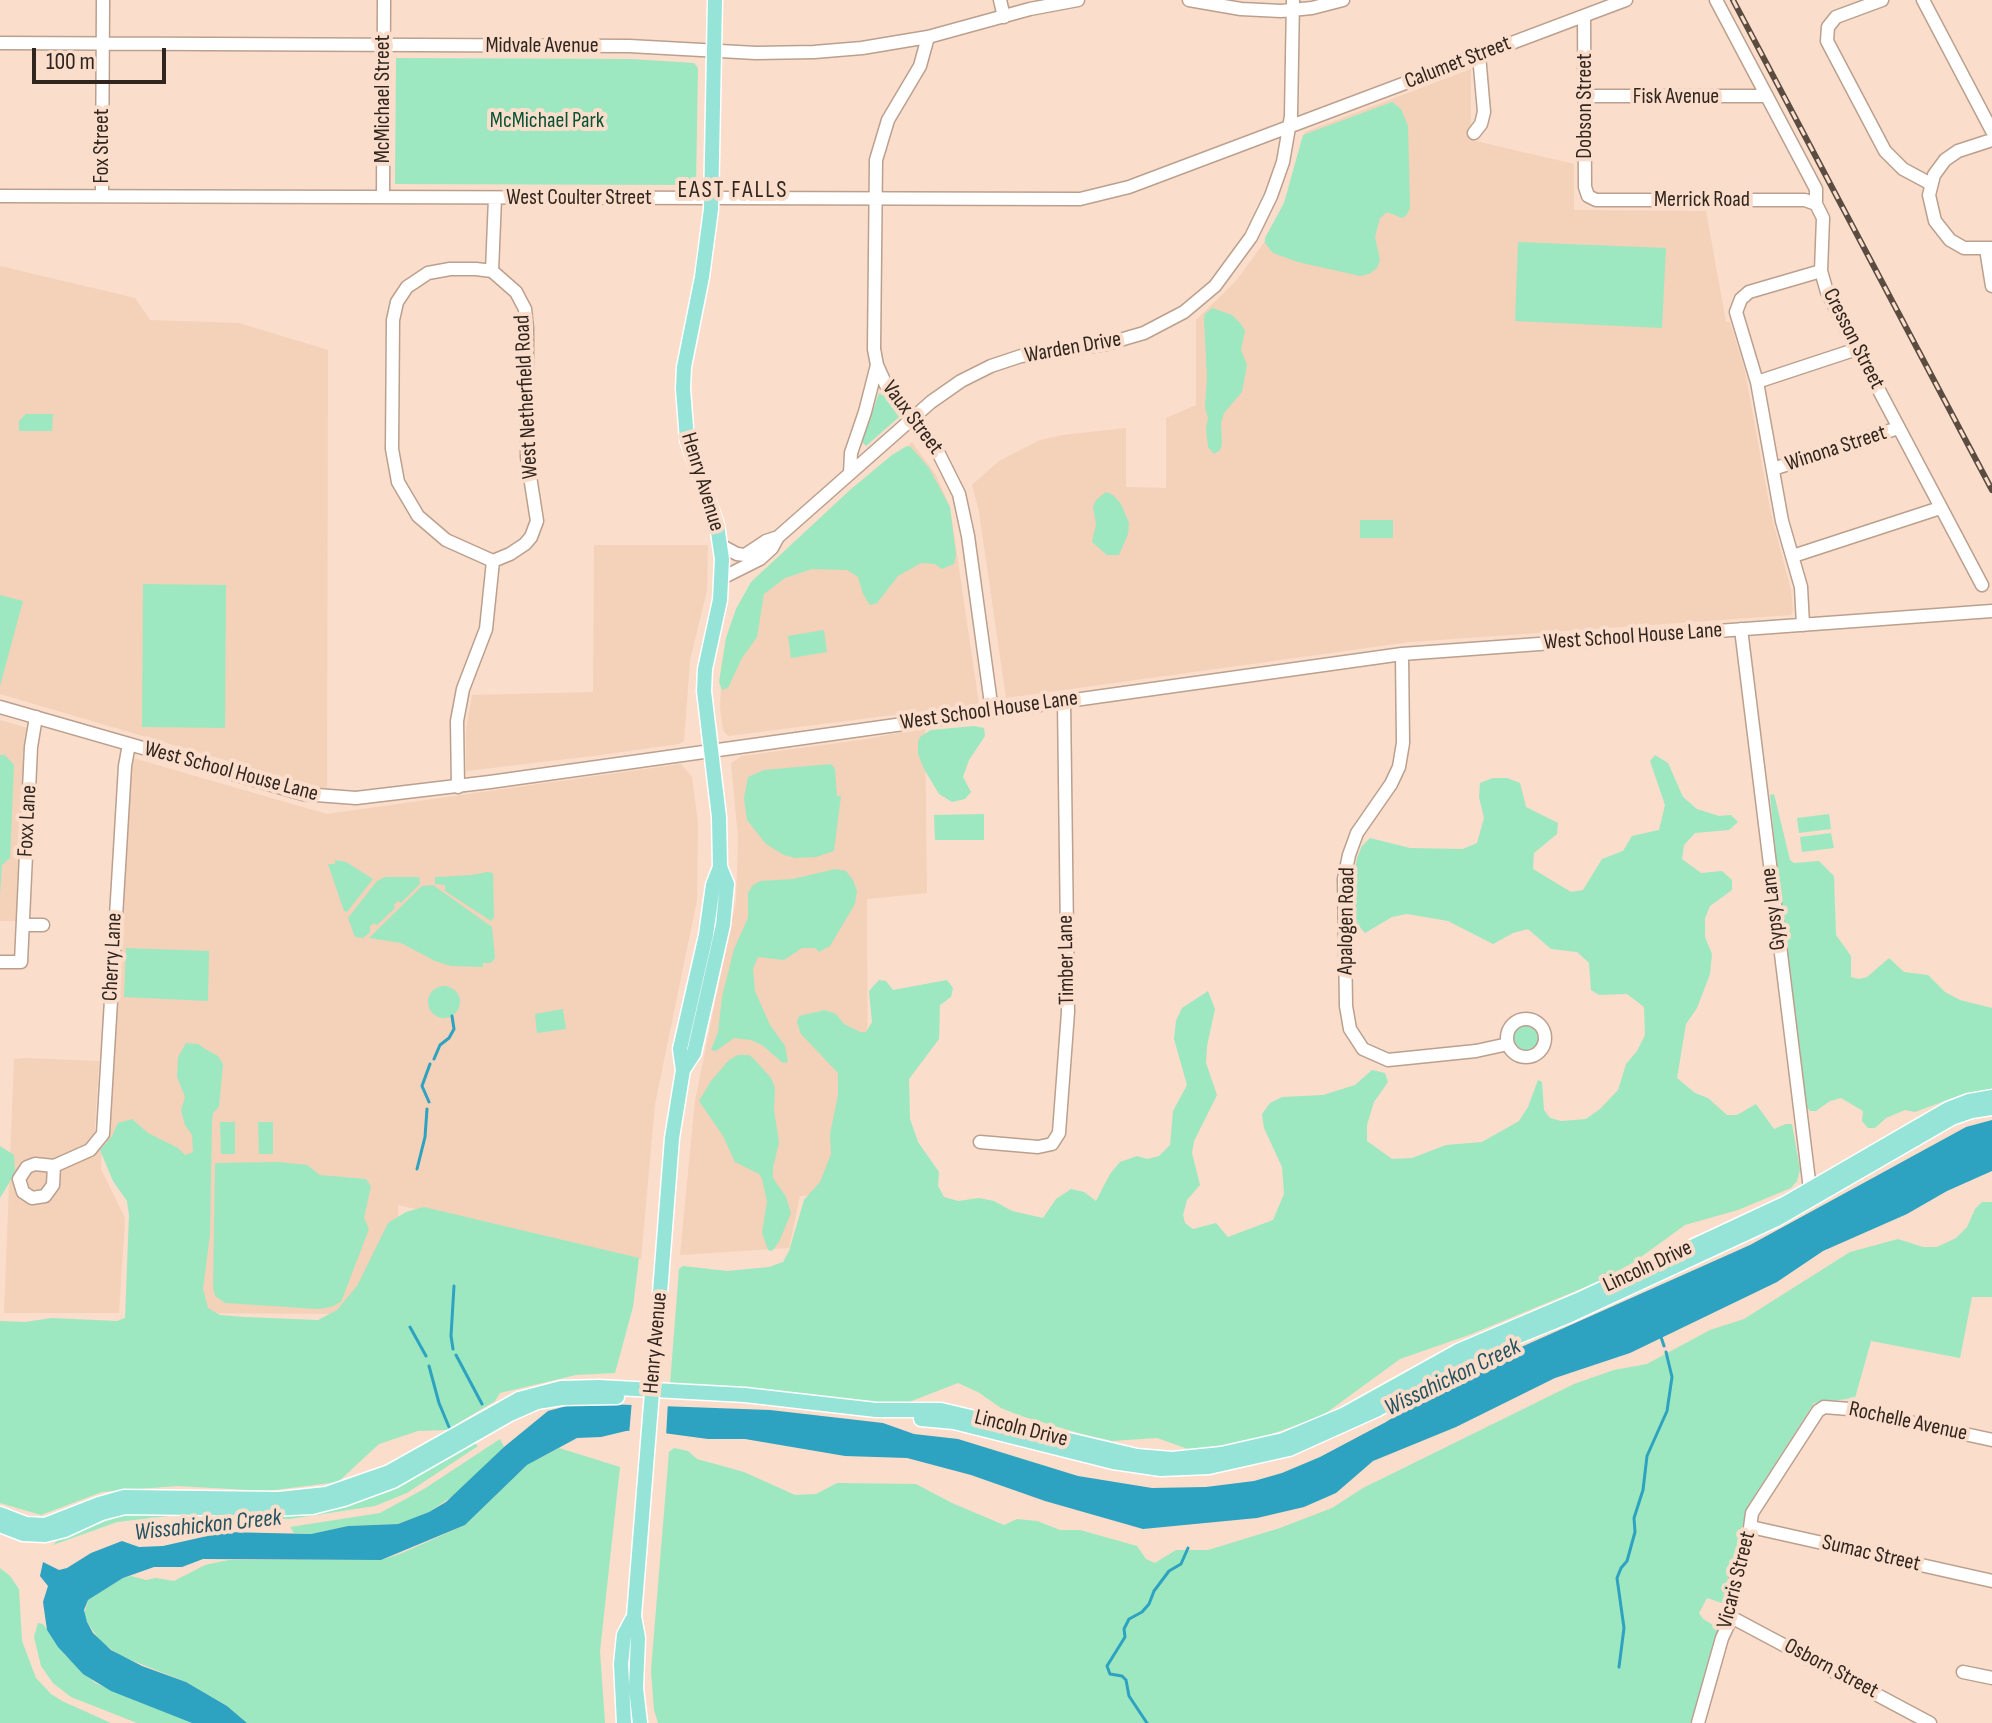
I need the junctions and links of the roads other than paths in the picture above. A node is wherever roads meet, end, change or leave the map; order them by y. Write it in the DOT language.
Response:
graph roads {
  1 [pos="103,0"];
  2 [pos="384,0"];
  3 [pos="715,0"];
  4 [pos="1000,0"];
  5 [pos="1078,0"];
  6 [pos="1189,0"];
  7 [pos="1343,0"];
  8 [pos="1626,0"];
  9 [pos="1716,0"];
  10 [pos="1882,0"];
  11 [pos="1923,0"];
  12 [pos="1293,5"];
  13 [pos="1584,16"];
  14 [pos="1004,17"];
  15 [pos="928,37"];
  16 [pos="0,43"];
  17 [pos="103,44"];
  18 [pos="383,45"];
  19 [pos="715,51"];
  20 [pos="1479,55"];
  21 [pos="1585,96"];
  22 [pos="1767,96"];
  23 [pos="1290,126"];
  24 [pos="1992,131"];
  25 [pos="1474,133"];
  26 [pos="1992,140"];
  27 [pos="1931,184"];
  28 [pos="0,196"];
  29 [pos="102,196"];
  30 [pos="1588,196"];
  31 [pos="383,197"];
  32 [pos="495,198"];
  33 [pos="712,198"];
  34 [pos="875,199"];
  35 [pos="1816,204"];
  36 [pos="1989,249"];
  37 [pos="492,271"];
  38 [pos="1821,271"];
  39 [pos="1992,286"];
  40 [pos="1857,349"];
  41 [pos="877,365"];
  42 [pos="1757,382"];
  43 [pos="912,419"];
  44 [pos="1898,428"];
  45 [pos="1773,469"];
  46 [pos="850,473"];
  47 [pos="1940,508"];
  48 [pos="778,537"];
  49 [pos="720,545"];
  50 [pos="1793,556"];
  51 [pos="493,561"];
  52 [pos="722,578"];
  53 [pos="1982,585"];
  54 [pos="1992,611"];
  55 [pos="1803,625"];
  56 [pos="1741,629"];
  57 [pos="1402,654"];
  58 [pos="1064,701"];
  59 [pos="0,707"];
  60 [pos="992,711"];
  61 [pos="36,717"];
  62 [pos="129,744"];
  63 [pos="709,751"];
  64 [pos="458,787"];
  65 [pos="24,925"];
  66 [pos="43,925"];
  67 [pos="0,962"];
  68 [pos="1508,1044"];
  69 [pos="1992,1097"];
  70 [pos="1992,1108"];
  71 [pos="980,1142"];
  72 [pos="54,1166"];
  73 [pos="1810,1189"];
  74 [pos="1824,1407"];
  75 [pos="1992,1440"];
  76 [pos="0,1514"];
  77 [pos="0,1525"];
  78 [pos="1751,1527"];
  79 [pos="1992,1581"];
  80 [pos="634,1616"];
  81 [pos="1731,1617"];
  82 [pos="1963,1672"];
  83 [pos="1992,1678"];
  84 [pos="624,1723"];
  85 [pos="640,1723"];
  86 [pos="1698,1723"];
  87 [pos="1930,1723"];
  1 -- 17 [label="street, Fox Street"];
  2 -- 18 [label="street, McMichael Street"];
  3 -- 19 [label="main road, Henry Avenue"];
  4 -- 14 [label="street"];
  5 -- 14 [label="street, Midvale Avenue"];
  6 -- 12 [label="street"];
  7 -- 12 [label="street"];
  8 -- 13 [label="street, Calumet Street"];
  9 -- 22 [label="street, Cresson Street"];
  10 -- 27 [label="street"];
  11 -- 24 [label="street"];
  12 -- 23 [label="street, Warden Drive"];
  13 -- 20 [label="street, Calumet Street"];
  13 -- 21 [label="street, Dobson Street"];
  14 -- 15 [label="street, Midvale Avenue"];
  15 -- 19 [label="street, Midvale Avenue"];
  15 -- 34 [label="street, Vaux Street"];
  16 -- 17 [label="street, Midvale Avenue"];
  17 -- 18 [label="street, Midvale Avenue"];
  17 -- 29 [label="street, Fox Street"];
  18 -- 19 [label="street, Midvale Avenue"];
  18 -- 31 [label="street, McMichael Street"];
  19 -- 33 [label="main road, Henry Avenue"];
  20 -- 23 [label="street, Calumet Street"];
  20 -- 25 [label="street"];
  21 -- 22 [label="street, Fisk Avenue"];
  21 -- 30 [label="street, Dobson Street"];
  22 -- 35 [label="street, Cresson Street"];
  23 -- 34 [label="street, West Coulter Street"];
  23 -- 43 [label="street, Warden Drive"];
  26 -- 27 [label="street"];
  27 -- 36 [label="street"];
  28 -- 29 [label="street, West Coulter Street"];
  29 -- 31 [label="street, West Coulter Street"];
  30 -- 35 [label="street, Merrick Road"];
  31 -- 32 [label="street, West Coulter Street"];
  32 -- 33 [label="street, West Coulter Street"];
  32 -- 37 [label="street"];
  33 -- 34 [label="street, West Coulter Street"];
  33 -- 49 [label="main road, Henry Avenue"];
  34 -- 41 [label="street, Vaux Street"];
  35 -- 38 [label="street, Cresson Street"];
  36 -- 39 [label="street"];
  37 -- 51 [label="street, West Netherfield Road"];
  37 -- 51 [label="street"];
  38 -- 40 [label="street, Cresson Street"];
  38 -- 42 [label="street"];
  40 -- 42 [label="street"];
  40 -- 44 [label="street, Cresson Street"];
  41 -- 43 [label="street, Vaux Street"];
  41 -- 46 [label="street"];
  42 -- 45 [label="street"];
  43 -- 46 [label="street, Warden Drive"];
  43 -- 60 [label="street, Vaux Street"];
  44 -- 45 [label="street, Winona Street"];
  44 -- 47 [label="street, Cresson Street"];
  45 -- 50 [label="street"];
  46 -- 48 [label="street, Warden Drive"];
  47 -- 50 [label="street"];
  47 -- 53 [label="street, Cresson Street"];
  48 -- 49 [label="street, Warden Drive"];
  48 -- 52 [label="street, Warden Drive"];
  49 -- 52 [label="main road, Henry Avenue"];
  50 -- 55 [label="street"];
  51 -- 64 [label="street"];
  52 -- 63 [label="main road, Henry Avenue"];
  54 -- 55 [label="street, West School House Lane"];
  55 -- 56 [label="street, West School House Lane"];
  56 -- 57 [label="street, West School House Lane"];
  56 -- 73 [label="street, Gypsy Lane"];
  57 -- 58 [label="street, West School House Lane"];
  57 -- 68 [label="street, Apalogen Road"];
  58 -- 60 [label="street, West School House Lane"];
  58 -- 71 [label="street, Timber Lane"];
  59 -- 61 [label="street, West School House Lane"];
  60 -- 63 [label="street, West School House Lane"];
  61 -- 62 [label="street, West School House Lane"];
  61 -- 65 [label="street, Foxx Lane"];
  62 -- 64 [label="street, West School House Lane"];
  62 -- 72 [label="street, Cherry Lane"];
  63 -- 64 [label="street, West School House Lane"];
  63 -- 80 [label="main road, Henry Avenue, bridge"];
  65 -- 66 [label="street"];
  65 -- 67 [label="street, Foxx Lane"];
  69 -- 73 [label="main road, Lincoln Drive"];
  70 -- 77 [label="main road, Lincoln Drive"];
  73 -- 76 [label="main road, Lincoln Drive"];
  74 -- 75 [label="street, Rochelle Avenue"];
  74 -- 78 [label="street, Vicaris Street"];
  78 -- 79 [label="street, Sumac Street"];
  78 -- 81 [label="street, Vicaris Street"];
  80 -- 84 [label="main road, Henry Avenue"];
  80 -- 85 [label="main road, Henry Avenue"];
  81 -- 86 [label="street, Vicaris Street"];
  81 -- 87 [label="street, Osborn Street"];
  82 -- 83 [label="street"];
}
